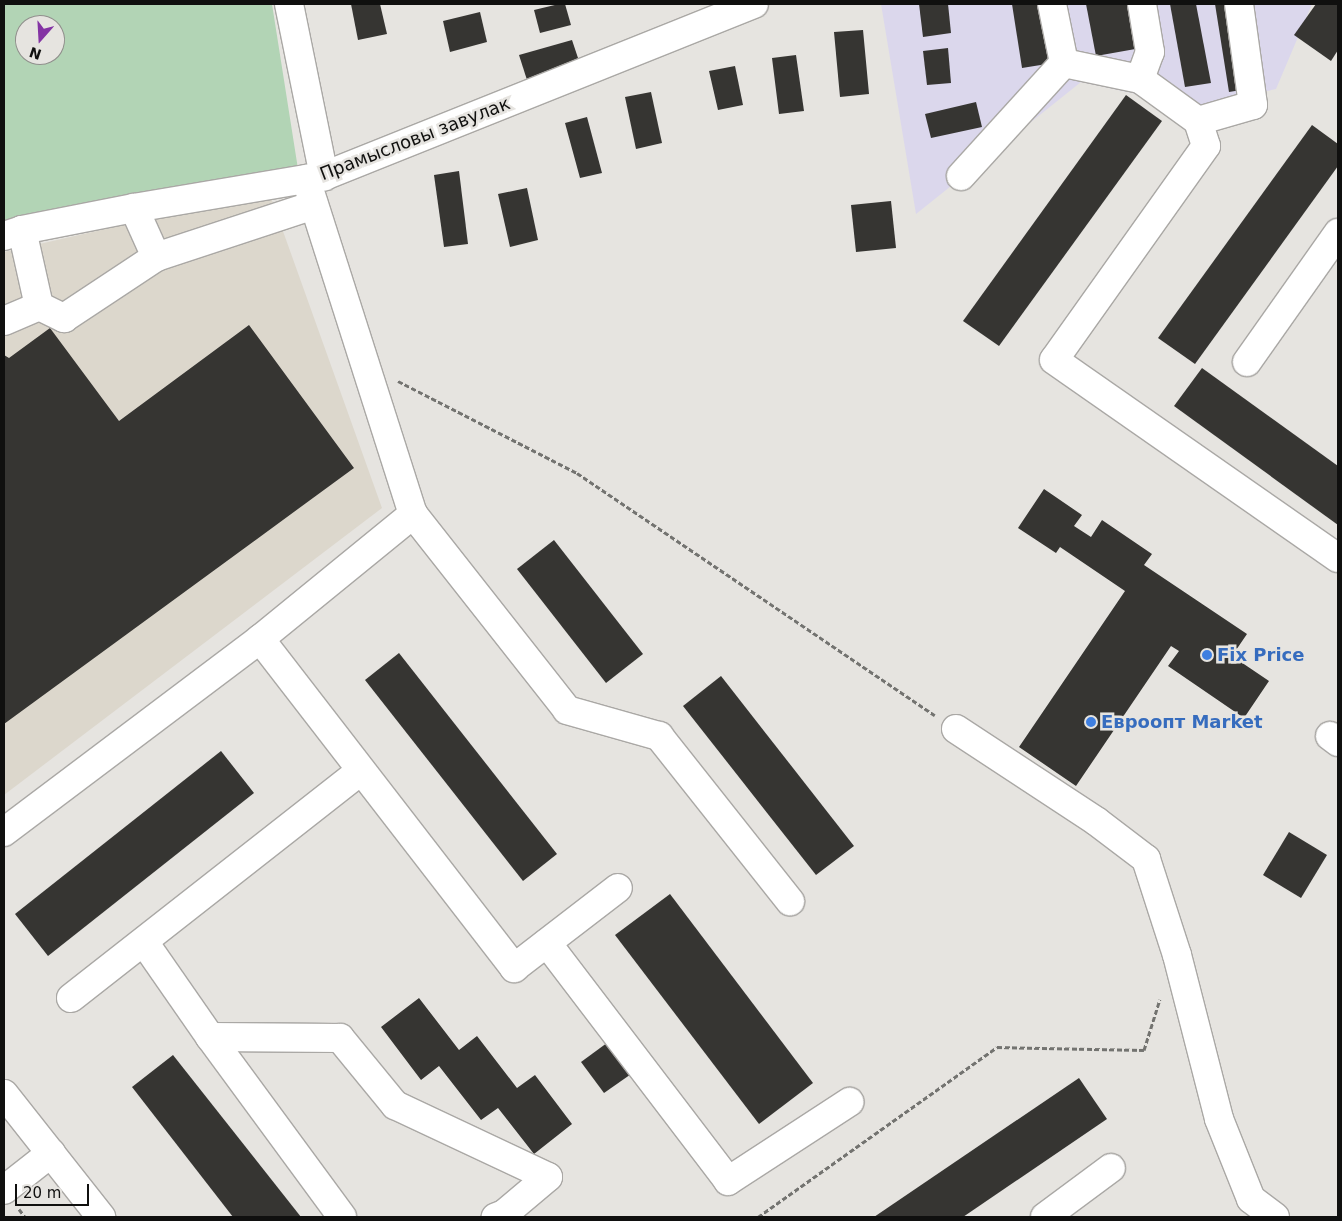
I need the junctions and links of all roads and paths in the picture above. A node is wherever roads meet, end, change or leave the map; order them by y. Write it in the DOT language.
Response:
graph roads {
  1 [pos="289,4"];
  2 [pos="754,4"];
  3 [pos="1052,4"];
  4 [pos="1142,4"];
  5 [pos="1239,4"];
  6 [pos="1064,63"];
  7 [pos="1140,79"];
  8 [pos="1198,121"];
  9 [pos="961,176"];
  10 [pos="315,178"];
  11 [pos="314,205"];
  12 [pos="134,208"];
  13 [pos="13,233"];
  14 [pos="1338,233"];
  15 [pos="156,257"];
  16 [pos="39,306"];
  17 [pos="4,321"];
  18 [pos="1247,362"];
  19 [pos="366,364"];
  20 [pos="413,514"];
  21 [pos="1338,558"];
  22 [pos="260,639"];
  23 [pos="956,729"];
  24 [pos="360,771"];
  25 [pos="4,832"];
  26 [pos="618,888"];
  27 [pos="790,901"];
  28 [pos="144,942"];
  29 [pos="547,943"];
  30 [pos="71,998"];
  31 [pos="1160,998"];
  32 [pos="210,1037"];
  33 [pos="4,1094"];
  34 [pos="849,1102"];
  35 [pos="51,1153"];
  36 [pos="1111,1168"];
  37 [pos="4,1190"];
  38 [pos="100,1217"];
  39 [pos="342,1217"];
  40 [pos="496,1217"];
  41 [pos="758,1217"];
  42 [pos="1044,1217"];
  43 [pos="1275,1217"];
  1 -- 10 [label="street"];
  2 -- 10 [label="street, Прамысловы завулак"];
  3 -- 6 [label="street"];
  4 -- 7 [label="street"];
  5 -- 8 [label="street"];
  6 -- 7 [label="street"];
  6 -- 9 [label="street"];
  7 -- 8 [label="street"];
  8 -- 21 [label="street"];
  10 -- 11 [label="street"];
  10 -- 12 [label="street, Прамысловы завулак"];
  11 -- 15 [label="street"];
  11 -- 19 [label="street"];
  12 -- 13 [label="street, Прамысловы завулак"];
  12 -- 15 [label="street"];
  13 -- 16 [label="street"];
  14 -- 18 [label="street"];
  15 -- 16 [label="street"];
  16 -- 17 [label="street"];
  19 -- 20 [label="street"];
  19 -- 23 [label="path"];
  20 -- 22 [label="street"];
  20 -- 27 [label="street"];
  22 -- 24 [label="street"];
  22 -- 25 [label="street"];
  23 -- 43 [label="street"];
  24 -- 28 [label="street"];
  24 -- 29 [label="street"];
  26 -- 29 [label="street"];
  28 -- 30 [label="street"];
  28 -- 32 [label="street"];
  29 -- 34 [label="street"];
  31 -- 41 [label="path"];
  32 -- 39 [label="street"];
  32 -- 40 [label="street"];
  33 -- 35 [label="street"];
  35 -- 37 [label="street"];
  35 -- 38 [label="street"];
  36 -- 42 [label="street"];
}
